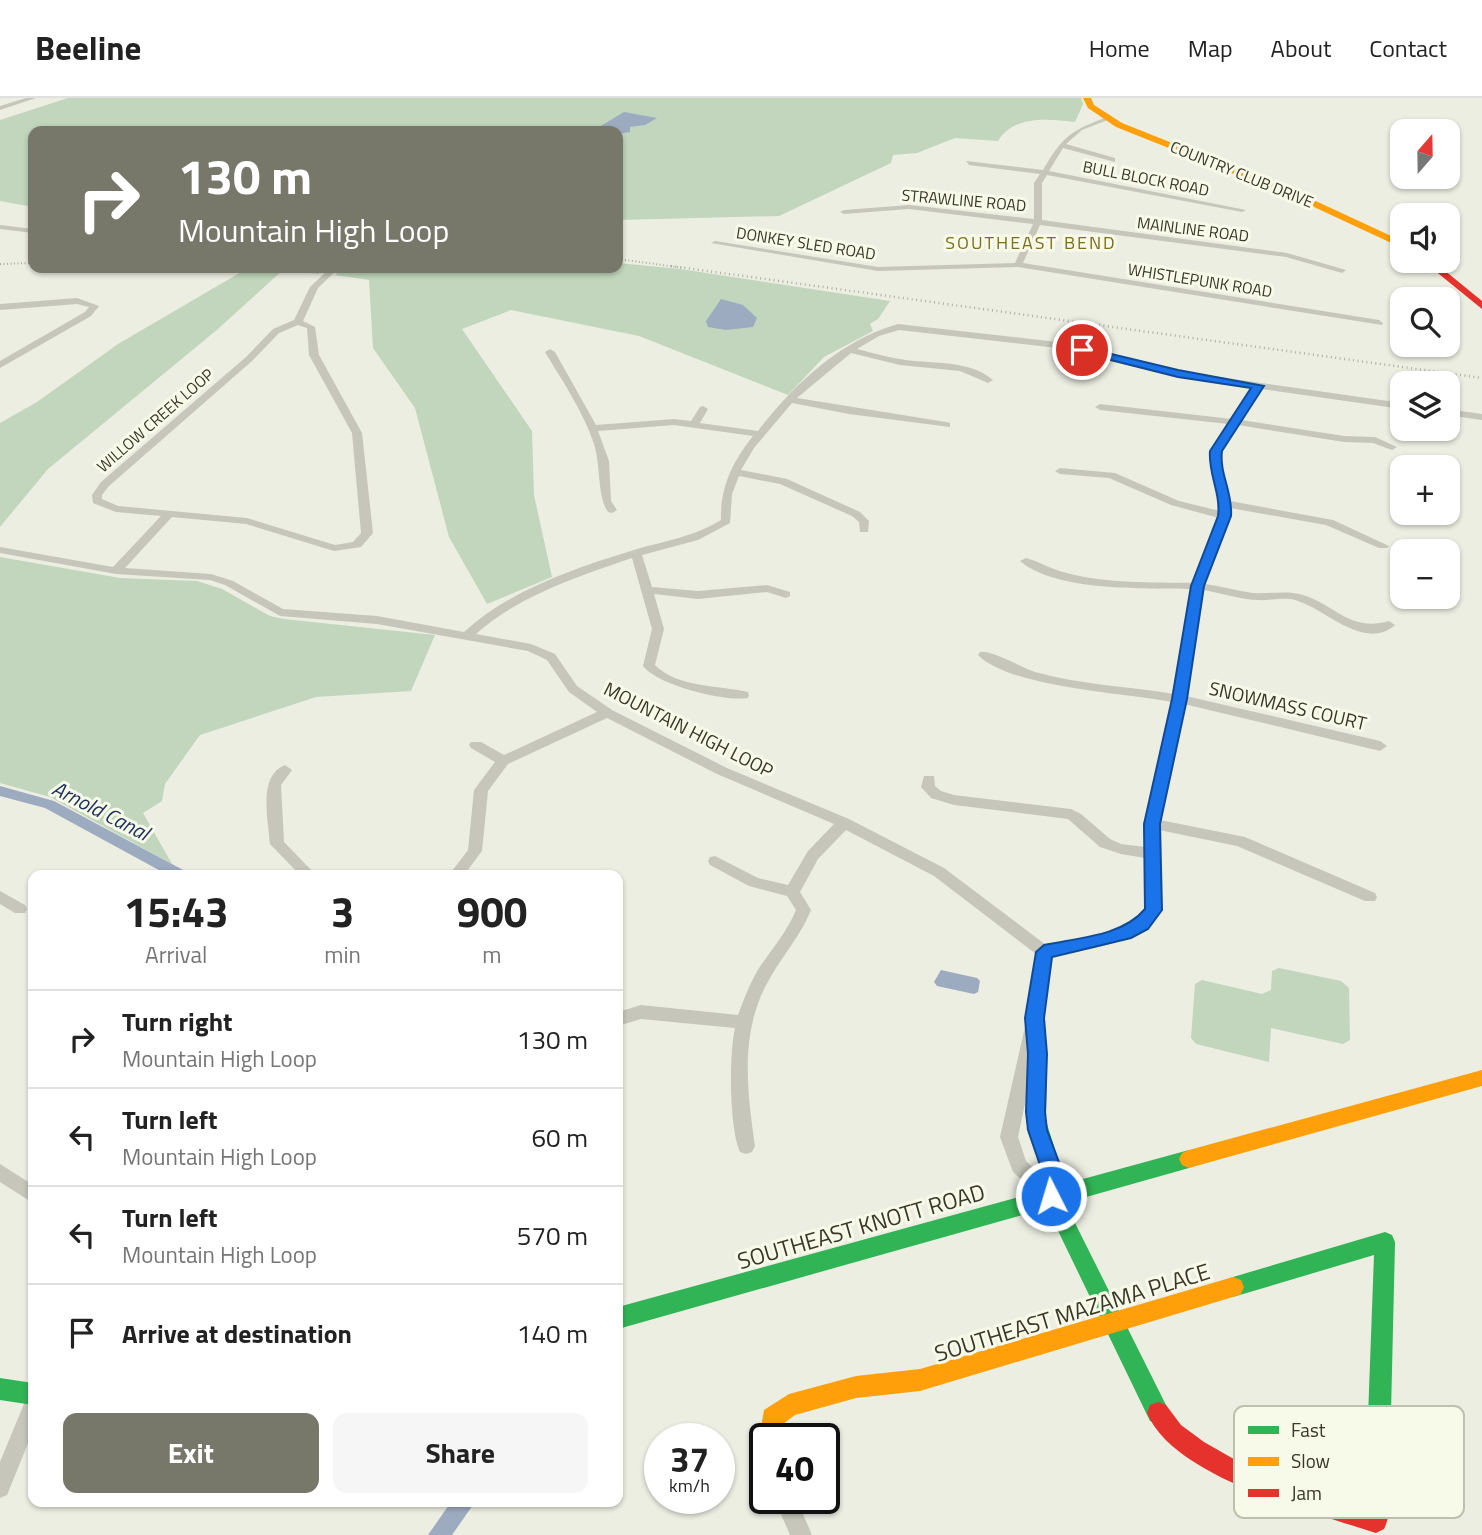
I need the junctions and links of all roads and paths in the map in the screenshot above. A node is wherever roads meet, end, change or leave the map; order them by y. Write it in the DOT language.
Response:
graph roads {
  1 [pos="33,98"];
  2 [pos="1087,98"];
  3 [pos="0,108"];
  4 [pos="1107,119"];
  5 [pos="1060,145"];
  6 [pos="1112,160"];
  7 [pos="968,163"];
  8 [pos="1045,172"];
  9 [pos="1242,210"];
  10 [pos="844,212"];
  11 [pos="1038,221"];
  12 [pos="1,228"];
  13 [pos="28,231"];
  14 [pos="1390,239"];
  15 [pos="715,243"];
  16 [pos="1018,265"];
  17 [pos="1342,270"];
  18 [pos="329,273"];
  19 [pos="1442,273"];
  20 [pos="1482,306"];
  21 [pos="0,307"];
  22 [pos="298,322"];
  23 [pos="1379,323"];
  24 [pos="847,349"];
  25 [pos="550,352"];
  26 [pos="0,365"];
  27 [pos="988,380"];
  28 [pos="1258,386"];
  29 [pos="791,400"];
  30 [pos="1390,404"];
  31 [pos="1100,407"];
  32 [pos="703,408"];
  33 [pos="1460,414"];
  34 [pos="1482,417"];
  35 [pos="1234,421"];
  36 [pos="695,423"];
  37 [pos="946,425"];
  38 [pos="593,428"];
  39 [pos="761,434"];
  40 [pos="1392,447"];
  41 [pos="1060,471"];
  42 [pos="736,472"];
  43 [pos="612,510"];
  44 [pos="1225,510"];
  45 [pos="169,514"];
  46 [pos="864,530"];
  47 [pos="1383,545"];
  48 [pos="0,550"];
  49 [pos="636,553"];
  50 [pos="1026,561"];
  51 [pos="116,571"];
  52 [pos="1198,586"];
  53 [pos="648,590"];
  54 [pos="786,594"];
  55 [pos="1389,625"];
  56 [pos="468,635"];
  57 [pos="984,655"];
  58 [pos="743,695"];
  59 [pos="1179,699"];
  60 [pos="607,713"];
  61 [pos="475,745"];
  62 [pos="1380,747"];
  63 [pos="503,761"];
  64 [pos="285,770"];
  65 [pos="929,779"];
  66 [pos="844,824"];
  67 [pos="1152,824"];
  68 [pos="1150,853"];
  69 [pos="715,861"];
  70 [pos="304,870"];
  71 [pos="460,870"];
  72 [pos="792,892"];
  73 [pos="0,897"];
  74 [pos="1370,897"];
  75 [pos="20,909"];
  76 [pos="1044,952"];
  77 [pos="623,1017"];
  78 [pos="1035,1018"];
  79 [pos="742,1022"];
  80 [pos="1482,1078"];
  81 [pos="746,1146"];
  82 [pos="0,1172"];
  83 [pos="28,1192"];
  84 [pos="1051,1196"];
  85 [pos="623,1317"];
  86 [pos="1112,1324"];
  87 [pos="0,1389"];
  88 [pos="28,1393"];
  89 [pos="1380,1406"];
  90 [pos="28,1418"];
  91 [pos="772,1423"];
  92 [pos="1234,1471"];
  93 [pos="0,1488"];
  94 [pos="792,1514"];
  95 [pos="801,1535"];
  1 -- 3 [label="street"];
  2 -- 4 [label="street, COUNTRY CLUB DRIVE"];
  4 -- 5 [label="street"];
  4 -- 14 [label="street, COUNTRY CLUB DRIVE"];
  5 -- 6 [label="street"];
  5 -- 8 [label="street"];
  7 -- 8 [label="street, BULL BLOCK ROAD"];
  8 -- 9 [label="street, BULL BLOCK ROAD"];
  8 -- 11 [label="street"];
  10 -- 11 [label="street, STRAWLINE ROAD"];
  11 -- 16 [label="street"];
  11 -- 17 [label="street, MAINLINE ROAD"];
  12 -- 13 [label="street"];
  15 -- 16 [label="street, DONKEY SLED ROAD"];
  16 -- 23 [label="street, WHISTLEPUNK ROAD"];
  18 -- 22 [label="street"];
  19 -- 20 [label="street"];
  21 -- 26 [label="street"];
  22 -- 45 [label="street, WILLOW CREEK LOOP"];
  22 -- 45 [label="street, WILLOW CREEK LOOP"];
  24 -- 27 [label="street"];
  24 -- 28 [label="street"];
  24 -- 29 [label="street"];
  25 -- 38 [label="street"];
  28 -- 30 [label="street"];
  28 -- 35 [label="street"];
  29 -- 37 [label="street"];
  29 -- 39 [label="street"];
  31 -- 35 [label="street"];
  32 -- 36 [label="street"];
  33 -- 34 [label="street"];
  35 -- 40 [label="street"];
  35 -- 44 [label="street"];
  36 -- 38 [label="street"];
  36 -- 39 [label="street"];
  38 -- 43 [label="street"];
  39 -- 42 [label="street"];
  41 -- 44 [label="street"];
  42 -- 46 [label="street"];
  42 -- 49 [label="street"];
  44 -- 47 [label="street"];
  44 -- 52 [label="street"];
  45 -- 51 [label="street"];
  48 -- 51 [label="street, MOUNTAIN HIGH LOOP"];
  49 -- 53 [label="street"];
  49 -- 56 [label="street"];
  50 -- 52 [label="street"];
  51 -- 56 [label="street, MOUNTAIN HIGH LOOP"];
  52 -- 55 [label="street"];
  52 -- 59 [label="street"];
  53 -- 54 [label="street"];
  53 -- 58 [label="street"];
  56 -- 60 [label="street, MOUNTAIN HIGH LOOP"];
  57 -- 59 [label="street, SNOWMASS COURT"];
  59 -- 62 [label="street, SNOWMASS COURT"];
  59 -- 67 [label="street"];
  60 -- 63 [label="street"];
  60 -- 66 [label="street, MOUNTAIN HIGH LOOP"];
  61 -- 63 [label="street"];
  63 -- 71 [label="street"];
  64 -- 70 [label="street"];
  65 -- 68 [label="street"];
  66 -- 72 [label="street"];
  66 -- 76 [label="street, MOUNTAIN HIGH LOOP"];
  67 -- 68 [label="street"];
  67 -- 74 [label="street"];
  68 -- 76 [label="street"];
  69 -- 72 [label="street"];
  72 -- 79 [label="street"];
  73 -- 75 [label="street"];
  76 -- 78 [label="street"];
  77 -- 79 [label="street"];
  78 -- 84 [label="street"];
  78 -- 84 [label="street"];
  79 -- 81 [label="street"];
  80 -- 84 [label="street, SOUTHEAST KNOTT ROAD"];
  82 -- 83 [label="street"];
  84 -- 85 [label="street, SOUTHEAST KNOTT ROAD"];
  84 -- 86 [label="street"];
  86 -- 89 [label="street, SOUTHEAST MAZAMA PLACE"];
  86 -- 91 [label="street, SOUTHEAST MAZAMA PLACE"];
  86 -- 92 [label="street, SOUTHEAST MAZAMA PLACE"];
  87 -- 88 [label="street"];
  90 -- 93 [label="street"];
  94 -- 95 [label="street"];
}
